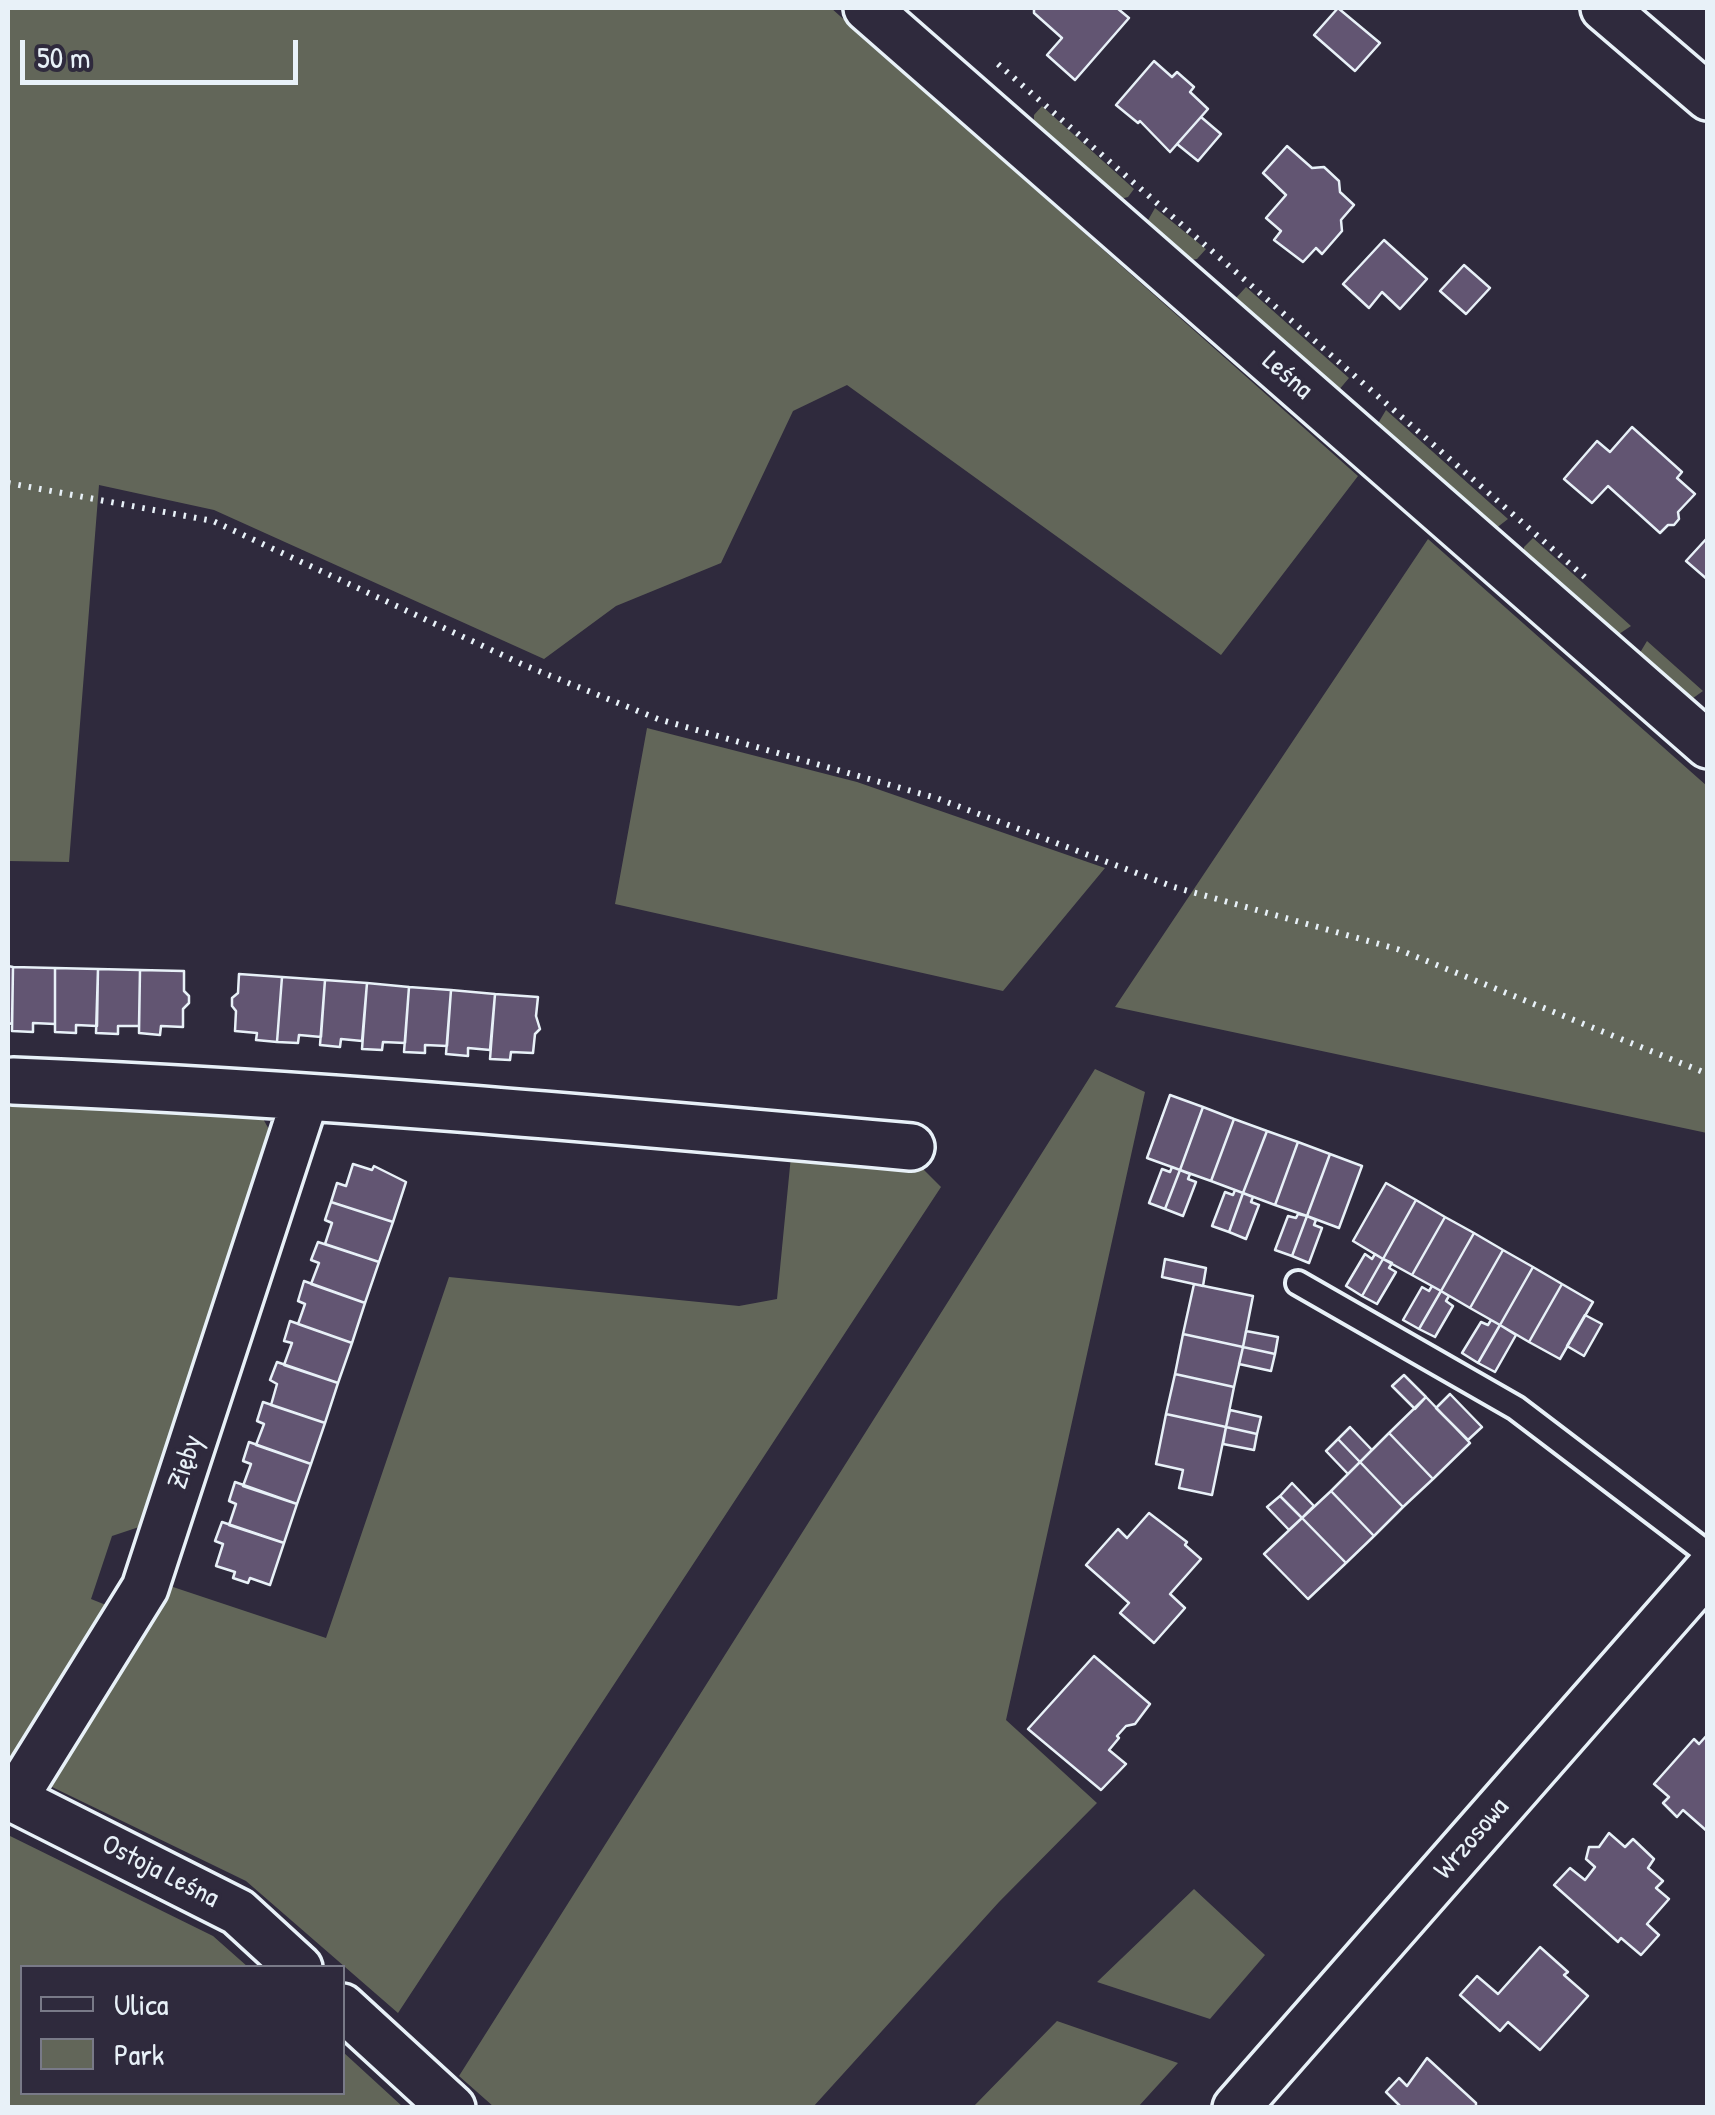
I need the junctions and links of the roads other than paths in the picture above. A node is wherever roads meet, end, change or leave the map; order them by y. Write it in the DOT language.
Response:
graph roads {
  1 [pos="866,8"];
  2 [pos="1604,8"];
  3 [pos="1708,97"];
  4 [pos="1708,745"];
  5 [pos="13,1081"];
  6 [pos="305,1099"];
  7 [pos="911,1147"];
  8 [pos="1298,1283"];
  9 [pos="1708,1554"];
  10 [pos="1708,1570"];
  11 [pos="11,1798"];
  12 [pos="296,1965"];
  13 [pos="345,2011"];
  14 [pos="452,2108"];
  15 [pos="1236,2108"];
  1 -- 4 [label="street, Leśna"];
  2 -- 3 [label="street"];
  5 -- 6 [label="street"];
  6 -- 7 [label="street"];
  6 -- 11 [label="street, Zięby"];
  8 -- 9 [label="lane"];
  10 -- 15 [label="street, Wrzosowa"];
  11 -- 12 [label="street, Ostoja Leśna"];
  13 -- 14 [label="street"];
}
